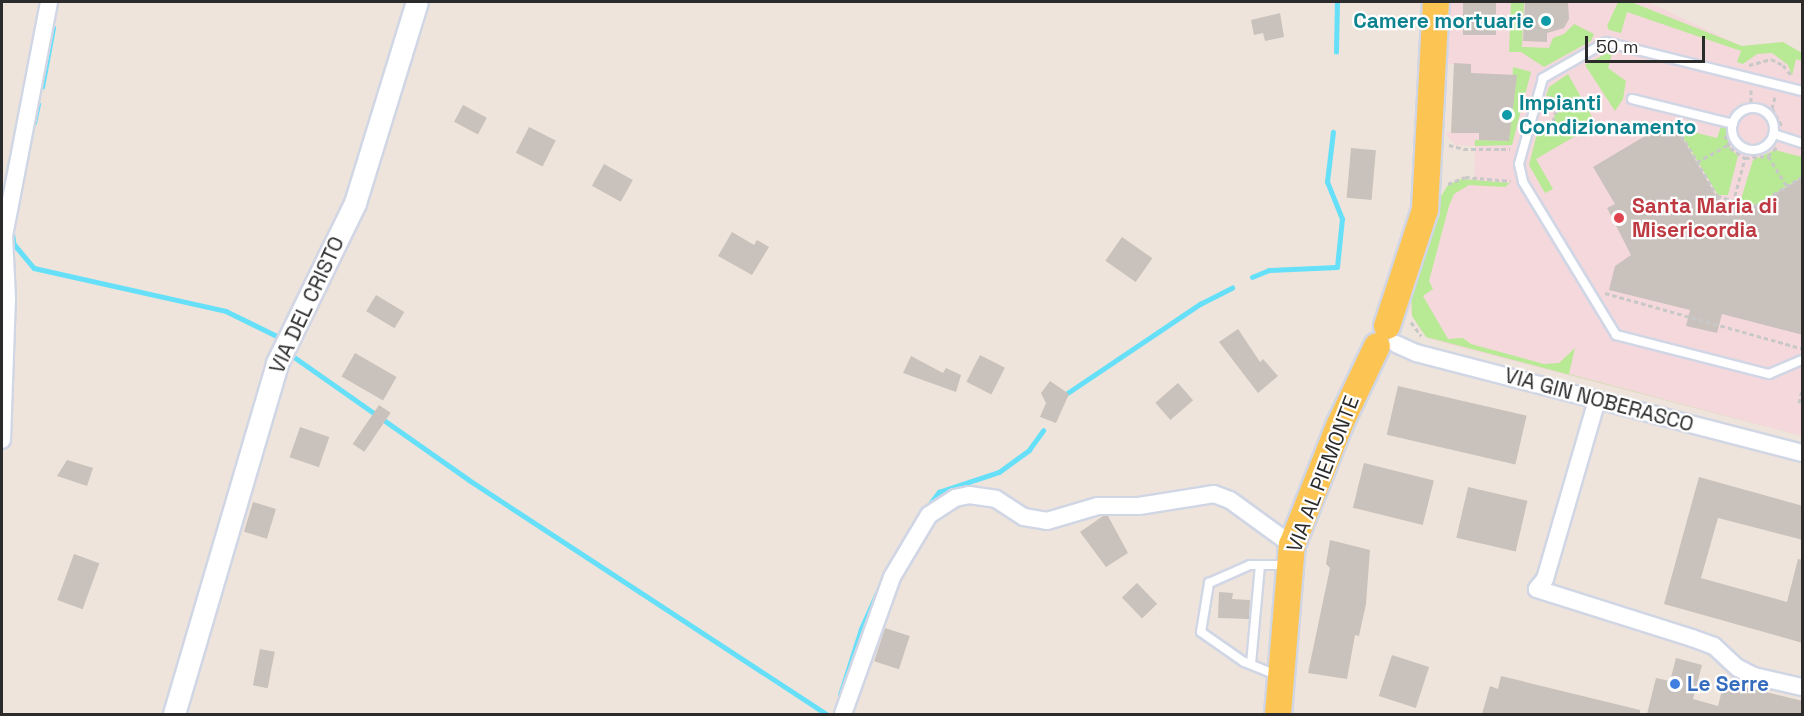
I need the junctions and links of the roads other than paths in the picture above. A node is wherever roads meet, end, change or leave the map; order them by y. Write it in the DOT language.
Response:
graph roads {
  1 [pos="49,2"];
  2 [pos="417,2"];
  3 [pos="1436,2"];
  4 [pos="1803,91"];
  5 [pos="1632,99"];
  6 [pos="1729,124"];
  7 [pos="1778,136"];
  8 [pos="1803,142"];
  9 [pos="1392,333"];
  10 [pos="1802,353"];
  11 [pos="1597,400"];
  12 [pos="2,440"];
  13 [pos="1803,453"];
  14 [pos="1291,555"];
  15 [pos="1260,565"];
  16 [pos="1251,664"];
  17 [pos="1280,676"];
  18 [pos="1803,687"];
  19 [pos="174,714"];
  20 [pos="843,714"];
  21 [pos="1278,714"];
  1 -- 12 [label="street"];
  2 -- 19 [label="street, VIA DEL CRISTO"];
  3 -- 9 [label="main road, VIA AL PIEMONTE"];
  4 -- 10 [label="lane"];
  5 -- 6 [label="lane"];
  6 -- 7 [label="lane"];
  6 -- 7 [label="lane"];
  7 -- 8 [label="lane"];
  9 -- 11 [label="street, VIA GIN NOBERASCO"];
  9 -- 14 [label="main road, VIA AL PIEMONTE"];
  11 -- 13 [label="street, VIA GIN NOBERASCO"];
  11 -- 18 [label="street"];
  14 -- 15 [label="lane"];
  14 -- 17 [label="main road, VIA AL PIEMONTE"];
  14 -- 20 [label="street"];
  15 -- 16 [label="lane"];
  15 -- 16 [label="lane"];
  16 -- 17 [label="lane"];
  17 -- 21 [label="main road, VIA AL PIEMONTE"];
}
